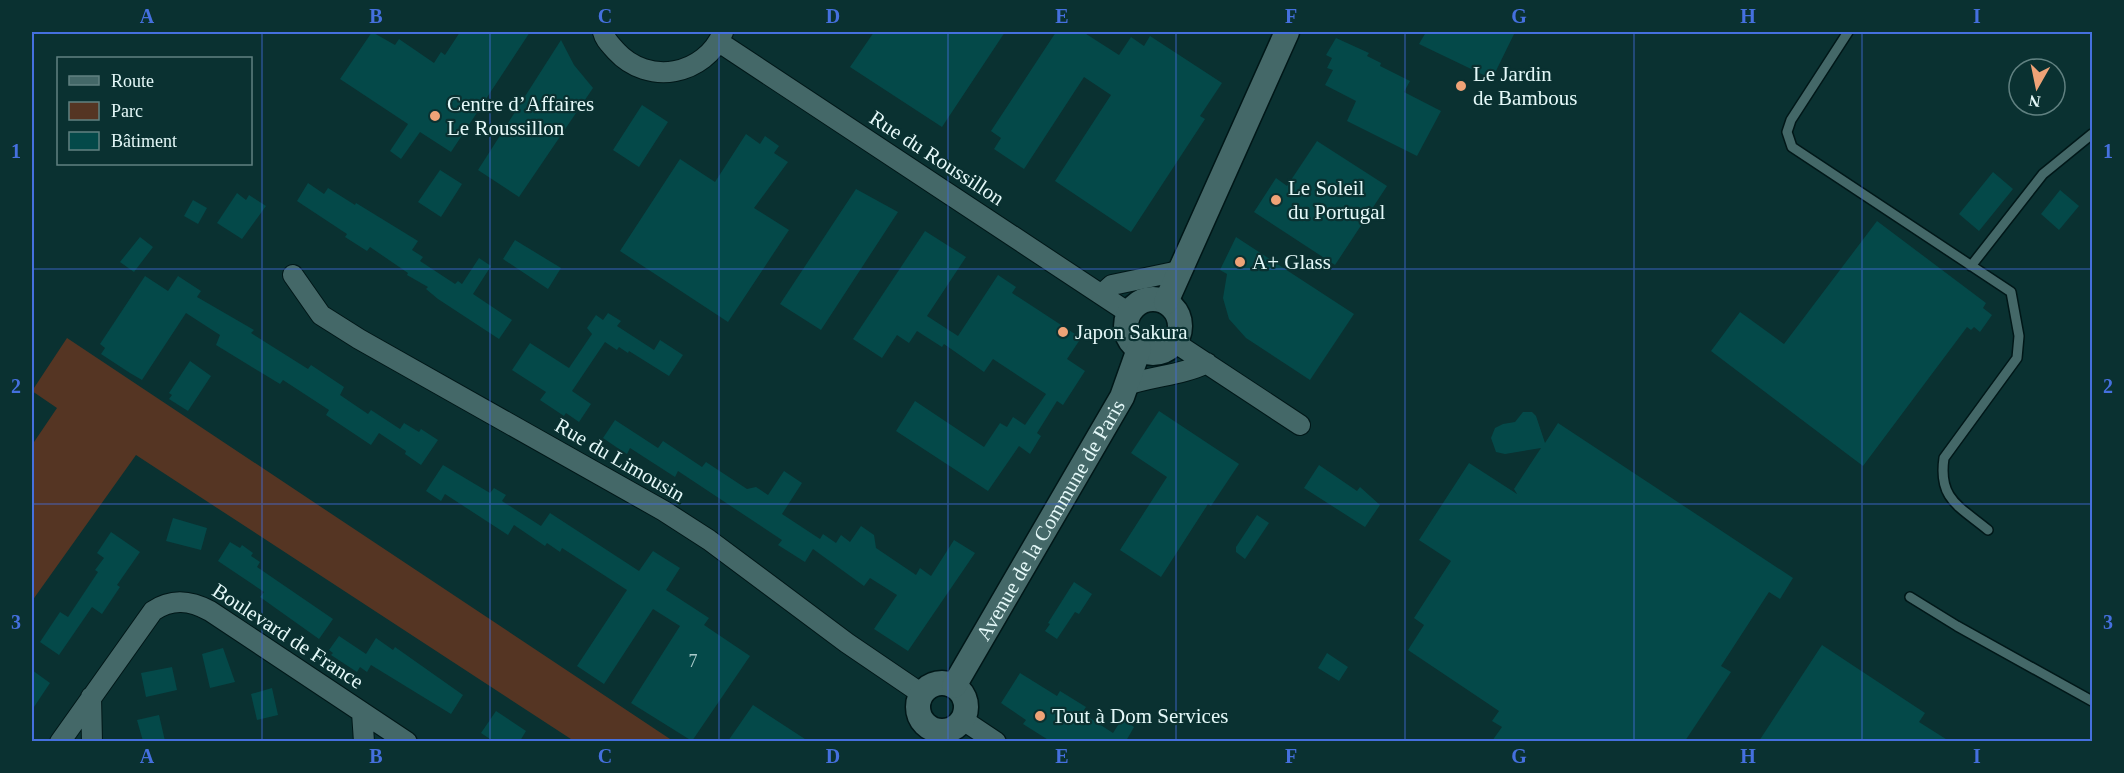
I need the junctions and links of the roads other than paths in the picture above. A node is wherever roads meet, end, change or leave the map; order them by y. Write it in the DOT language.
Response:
graph roads {
  1 [pos="603,32"];
  2 [pos="1287,32"];
  3 [pos="1848,32"];
  4 [pos="721,37"];
  5 [pos="2092,134"];
  6 [pos="1971,266"];
  7 [pos="1179,271"];
  8 [pos="293,275"];
  9 [pos="1102,294"];
  10 [pos="1166,302"];
  11 [pos="1129,313"];
  12 [pos="1174,342"];
  13 [pos="1140,349"];
  14 [pos="1207,363"];
  15 [pos="1127,385"];
  16 [pos="1300,425"];
  17 [pos="1988,530"];
  18 [pos="1910,597"];
  19 [pos="954,686"];
  20 [pos="922,694"];
  21 [pos="91,696"];
  22 [pos="2092,701"];
  23 [pos="362,712"];
  24 [pos="963,720"];
  25 [pos="926,734"];
  26 [pos="60,741"];
  27 [pos="92,741"];
  28 [pos="364,741"];
  29 [pos="407,741"];
  30 [pos="996,741"];
  1 -- 4 [label="street, Rue du Roussillon"];
  2 -- 7 [label="street"];
  3 -- 6 [label="lane"];
  4 -- 9 [label="street, Rue du Roussillon"];
  5 -- 6 [label="lane"];
  6 -- 17 [label="lane"];
  7 -- 9 [label="street"];
  7 -- 10 [label="street"];
  8 -- 20 [label="street, Rue du Limousin"];
  9 -- 11 [label="street, Rue du Roussillon"];
  10 -- 11 [label="street"];
  10 -- 12 [label="street"];
  11 -- 13 [label="street"];
  12 -- 13 [label="street"];
  12 -- 14 [label="street"];
  13 -- 15 [label="street, Avenue de la Commune de Paris"];
  14 -- 15 [label="street"];
  14 -- 16 [label="street"];
  15 -- 19 [label="street, Avenue de la Commune de Paris"];
  18 -- 22 [label="lane"];
  19 -- 20 [label="street"];
  19 -- 24 [label="street"];
  20 -- 25 [label="street"];
  21 -- 23 [label="street, Boulevard de France"];
  21 -- 26 [label="street, Boulevard de France"];
  21 -- 27 [label="street"];
  23 -- 28 [label="street"];
  23 -- 29 [label="street, Boulevard de France"];
  24 -- 25 [label="street"];
  24 -- 30 [label="street"];
}
